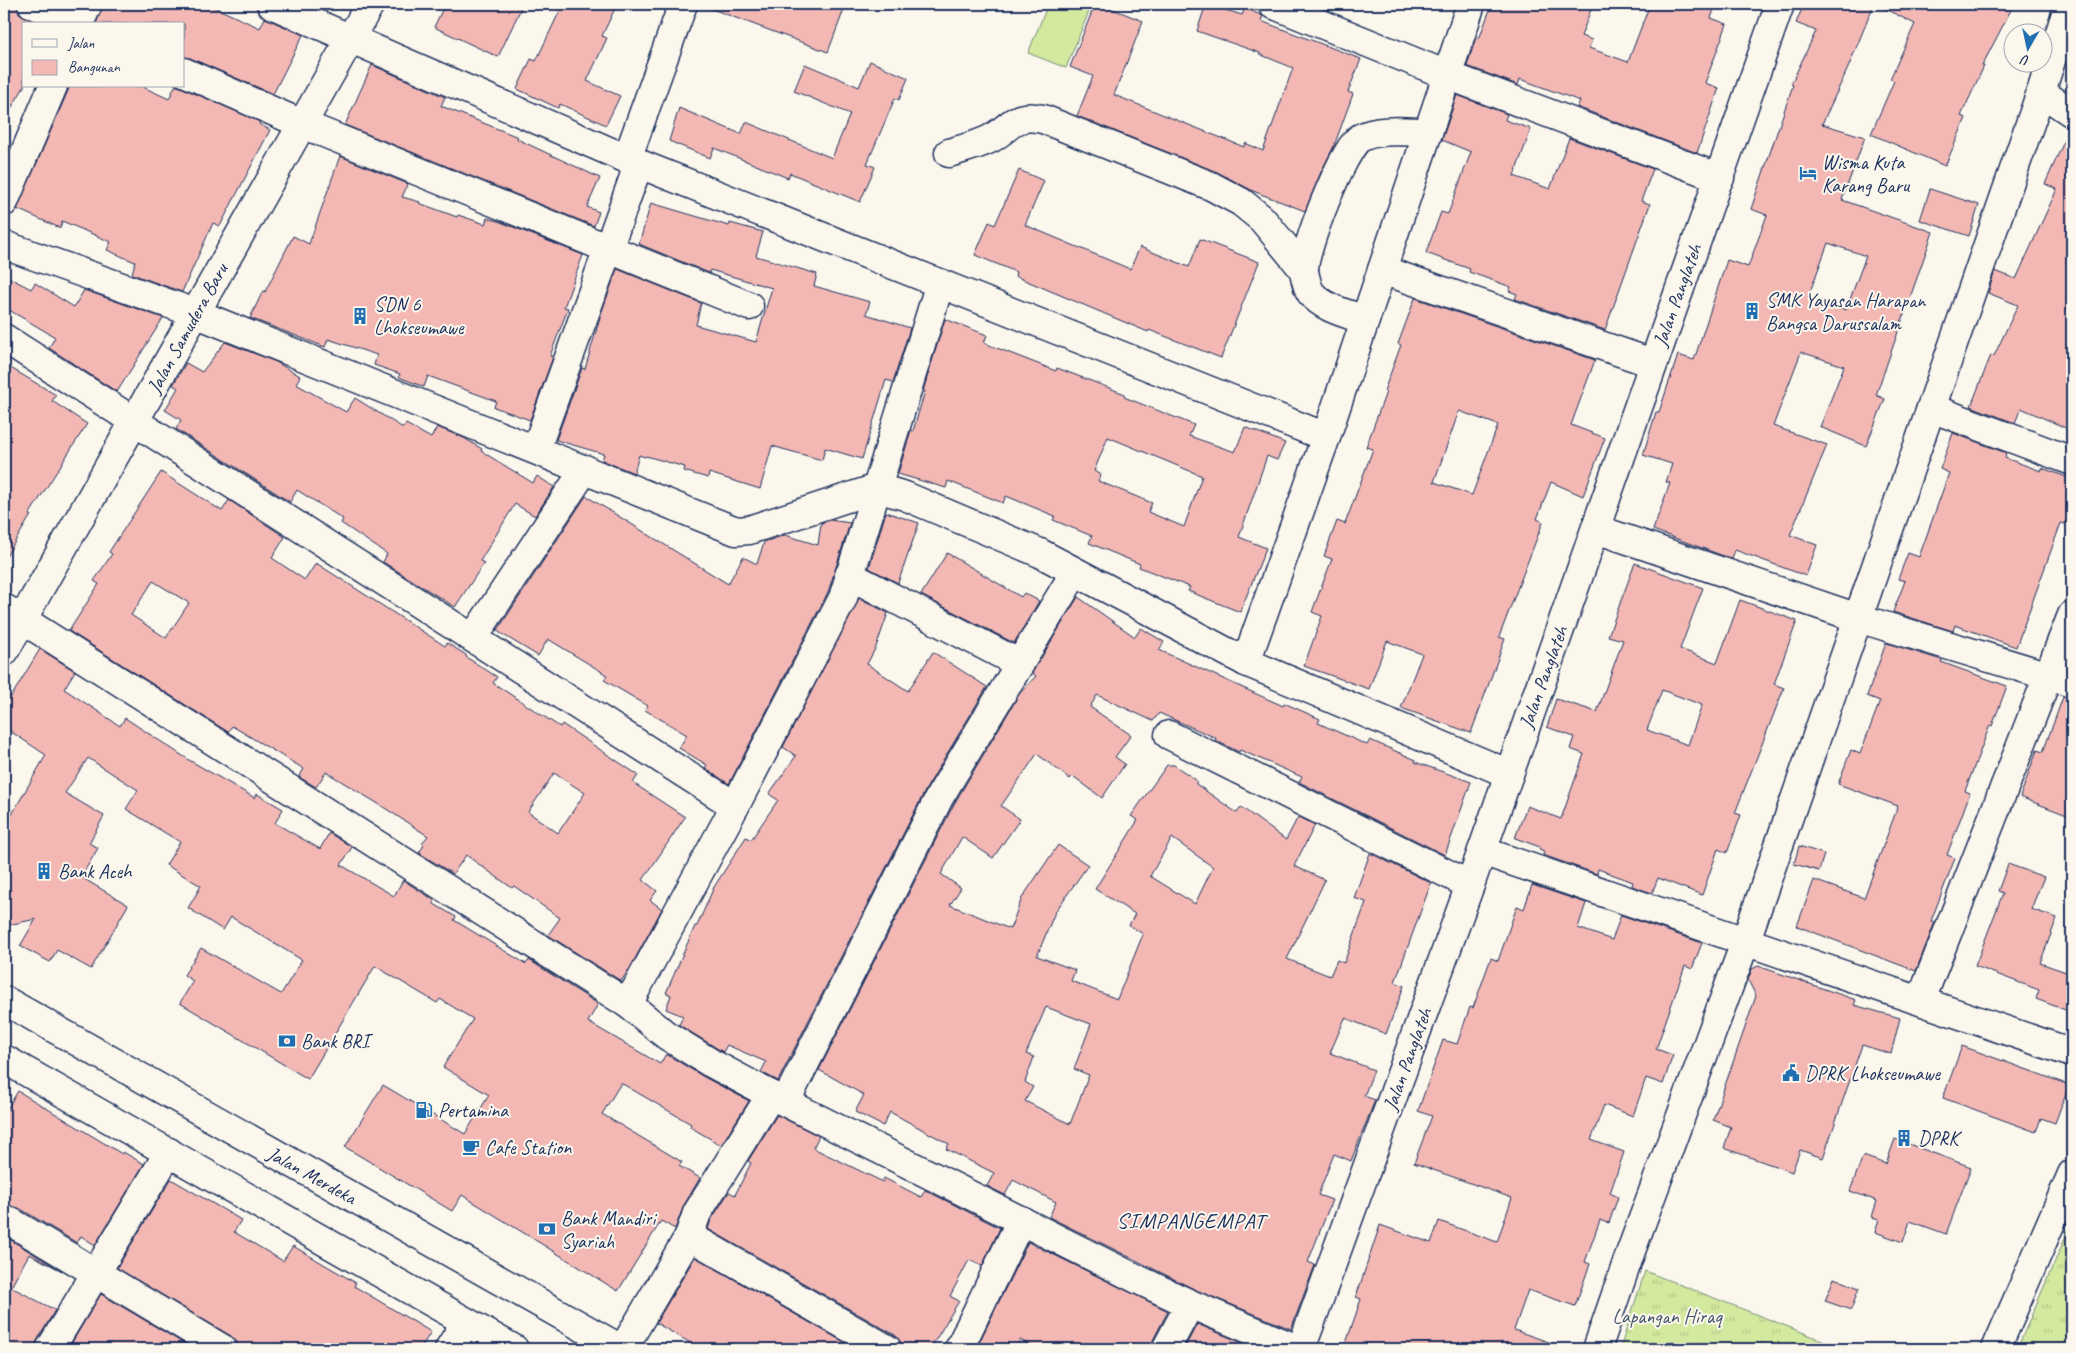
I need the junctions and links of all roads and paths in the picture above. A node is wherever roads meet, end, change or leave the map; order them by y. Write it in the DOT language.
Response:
graph roads {
  1 [pos="32,4"];
  2 [pos="88,4"];
  3 [pos="271,4"];
  4 [pos="370,4"];
  5 [pos="683,4"];
  6 [pos="1272,4"];
  7 [pos="1471,4"];
  8 [pos="1780,4"];
  9 [pos="2069,4"];
  10 [pos="69,22"];
  11 [pos="80,22"];
  12 [pos="351,37"];
  13 [pos="185,72"];
  14 [pos="1447,75"];
  15 [pos="52,88"];
  16 [pos="2041,92"];
  17 [pos="2072,113"];
  18 [pos="302,124"];
  19 [pos="1428,132"];
  20 [pos="948,153"];
  21 [pos="633,161"];
  22 [pos="1720,178"];
  23 [pos="4,202"];
  24 [pos="4,245"];
  25 [pos="608,249"];
  26 [pos="1304,270"];
  27 [pos="1382,270"];
  28 [pos="940,283"];
  29 [pos="749,306"];
  30 [pos="195,313"];
  31 [pos="1365,320"];
  32 [pos="4,338"];
  33 [pos="1652,364"];
  34 [pos="1931,408"];
  35 [pos="134,421"];
  36 [pos="1326,437"];
  37 [pos="536,449"];
  38 [pos="2072,461"];
  39 [pos="584,469"];
  40 [pos="877,488"];
  41 [pos="1596,530"];
  42 [pos="1075,572"];
  43 [pos="849,575"];
  44 [pos="13,613"];
  45 [pos="2072,615"];
  46 [pos="1858,618"];
  47 [pos="473,638"];
  48 [pos="4,652"];
  49 [pos="1246,662"];
  50 [pos="1020,664"];
  51 [pos="2060,679"];
  52 [pos="1169,735"];
  53 [pos="1509,774"];
  54 [pos="735,806"];
  55 [pos="1482,851"];
  56 [pos="1470,885"];
  57 [pos="1746,940"];
  58 [pos="4,1000"];
  59 [pos="1922,1000"];
  60 [pos="628,1004"];
  61 [pos="2072,1053"];
  62 [pos="4,1059"];
  63 [pos="778,1098"];
  64 [pos="169,1152"];
  65 [pos="2072,1174"];
  66 [pos="1021,1220"];
  67 [pos="11,1222"];
  68 [pos="689,1236"];
  69 [pos="96,1273"];
  70 [pos="1190,1304"];
  71 [pos="466,1322"];
  72 [pos="54,1348"];
  73 [pos="223,1349"];
  74 [pos="449,1349"];
  75 [pos="514,1349"];
  76 [pos="622,1349"];
  77 [pos="888,1349"];
  78 [pos="959,1349"];
  79 [pos="1166,1349"];
  80 [pos="1299,1349"];
  81 [pos="1597,1349"];
  82 [pos="1996,1349"];
  1 -- 10 [label="street"];
  2 -- 11 [label="street"];
  3 -- 12 [label="street"];
  4 -- 12 [label="street, Jalan Samudera Baru"];
  5 -- 21 [label="street"];
  6 -- 14 [label="street"];
  7 -- 14 [label="street"];
  8 -- 22 [label="street, Jalan Panglateh"];
  9 -- 16 [label="street"];
  12 -- 18 [label="street, Jalan Samudera Baru"];
  12 -- 21 [label="street"];
  13 -- 18 [label="street"];
  14 -- 19 [label="street"];
  14 -- 22 [label="street"];
  15 -- 23 [label="street"];
  16 -- 17 [label="street"];
  16 -- 34 [label="street"];
  18 -- 25 [label="street"];
  18 -- 30 [label="street, Jalan Samudera Baru"];
  19 -- 26 [label="street"];
  19 -- 27 [label="street"];
  20 -- 26 [label="street"];
  21 -- 25 [label="street"];
  21 -- 28 [label="street"];
  22 -- 33 [label="street, Jalan Panglateh"];
  24 -- 30 [label="street"];
  25 -- 29 [label="street"];
  25 -- 37 [label="street"];
  26 -- 31 [label="street"];
  27 -- 31 [label="street"];
  27 -- 33 [label="street"];
  28 -- 36 [label="street"];
  28 -- 40 [label="street"];
  30 -- 35 [label="street, Jalan Samudera Baru"];
  30 -- 37 [label="street"];
  31 -- 36 [label="street"];
  32 -- 35 [label="street"];
  33 -- 41 [label="street, Jalan Panglateh"];
  34 -- 38 [label="street"];
  34 -- 46 [label="street"];
  35 -- 44 [label="street, Jalan Samudera Baru"];
  35 -- 47 [label="street"];
  36 -- 49 [label="street"];
  37 -- 39 [label="street"];
  39 -- 40 [label="street"];
  39 -- 47 [label="street"];
  40 -- 42 [label="street"];
  40 -- 43 [label="street"];
  41 -- 46 [label="street"];
  41 -- 53 [label="street, Jalan Panglateh"];
  42 -- 49 [label="street"];
  42 -- 50 [label="street"];
  43 -- 50 [label="street"];
  43 -- 54 [label="street"];
  44 -- 48 [label="street, Jalan Samudera Baru"];
  44 -- 60 [label="street"];
  45 -- 51 [label="street"];
  46 -- 51 [label="street"];
  46 -- 57 [label="street"];
  47 -- 54 [label="street"];
  49 -- 53 [label="street"];
  50 -- 63 [label="street"];
  51 -- 59 [label="street"];
  52 -- 56 [label="street"];
  53 -- 55 [label="street, Jalan Panglateh"];
  54 -- 60 [label="street"];
  55 -- 56 [label="street, Jalan Panglateh"];
  55 -- 57 [label="street"];
  56 -- 80 [label="street, Jalan Panglateh"];
  57 -- 59 [label="street"];
  57 -- 81 [label="street"];
  58 -- 76 [label="street, Jalan Merdeka"];
  59 -- 61 [label="street"];
  60 -- 63 [label="street"];
  62 -- 64 [label="street"];
  63 -- 66 [label="street"];
  63 -- 68 [label="street"];
  64 -- 69 [label="street"];
  64 -- 71 [label="street"];
  65 -- 82 [label="street"];
  66 -- 70 [label="street"];
  66 -- 78 [label="street"];
  67 -- 69 [label="street"];
  68 -- 76 [label="street"];
  68 -- 77 [label="street"];
  69 -- 72 [label="street"];
  69 -- 73 [label="street"];
  70 -- 79 [label="street"];
  70 -- 80 [label="street"];
  71 -- 74 [label="street"];
  71 -- 75 [label="street"];
}
